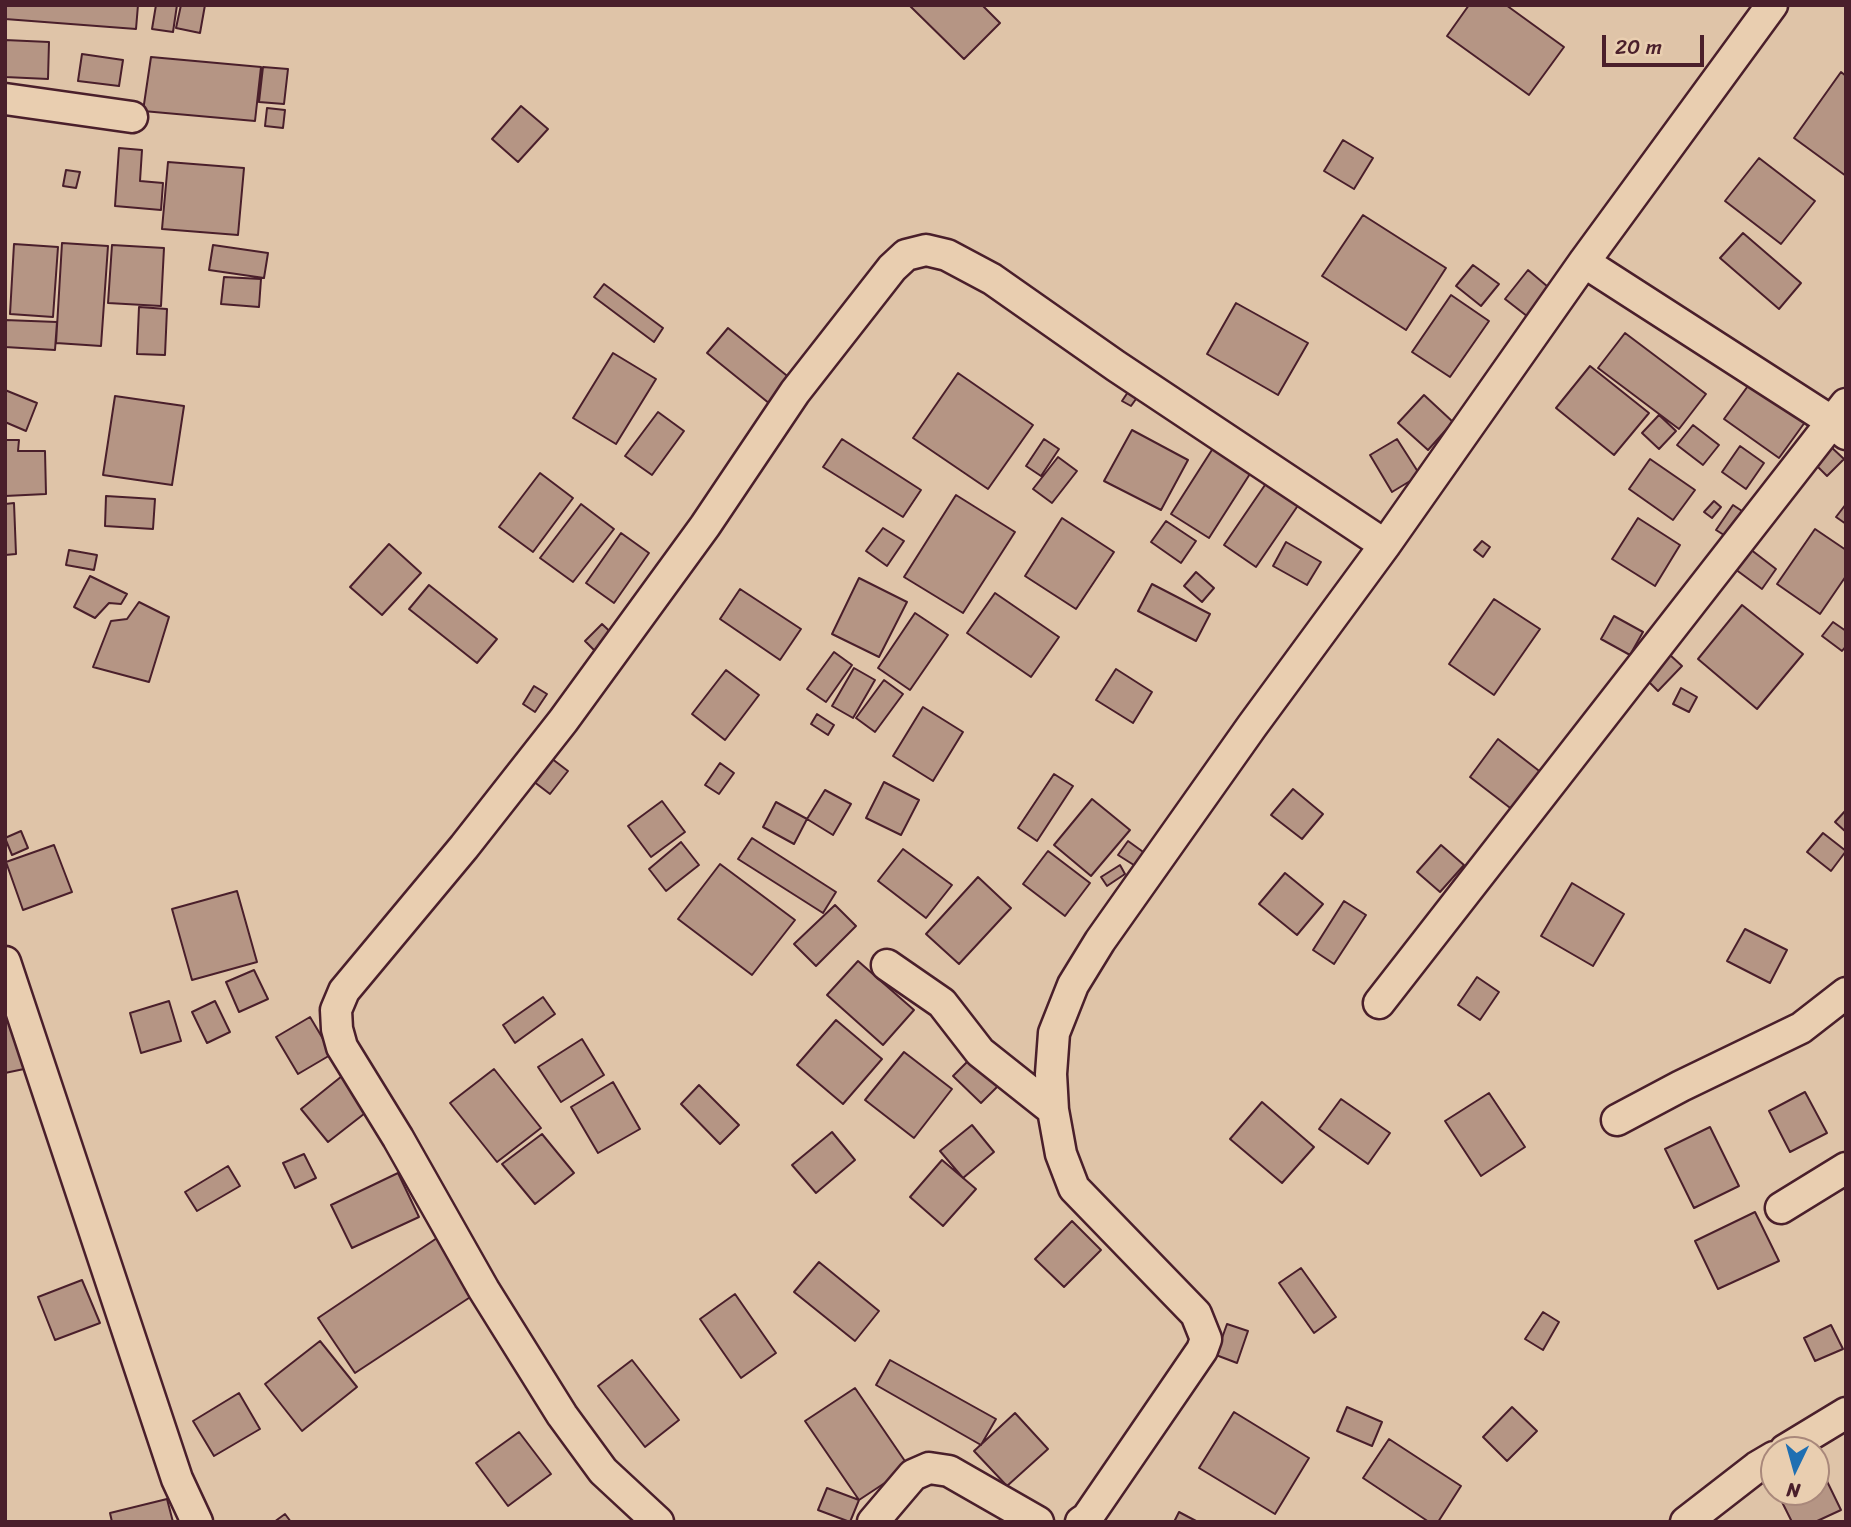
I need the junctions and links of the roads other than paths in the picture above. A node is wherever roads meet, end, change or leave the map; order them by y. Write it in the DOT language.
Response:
graph roads {
  1 [pos="1772,5"];
  2 [pos="5,99"];
  3 [pos="132,117"];
  4 [pos="1584,262"];
  5 [pos="1841,420"];
  6 [pos="1385,545"];
  7 [pos="5,962"];
  8 [pos="887,965"];
  9 [pos="1846,993"];
  10 [pos="1379,1003"];
  11 [pos="1053,1110"];
  12 [pos="1617,1120"];
  13 [pos="1846,1168"];
  14 [pos="1782,1208"];
  15 [pos="1846,1413"];
  16 [pos="1808,1436"];
  17 [pos="1760,1465"];
  18 [pos="197,1522"];
  19 [pos="658,1522"];
  20 [pos="873,1522"];
  21 [pos="1038,1522"];
  22 [pos="1081,1522"];
  23 [pos="1686,1522"];
  1 -- 4 [label="street"];
  2 -- 3 [label="street"];
  4 -- 5 [label="street"];
  4 -- 6 [label="street"];
  5 -- 10 [label="street"];
  6 -- 11 [label="street"];
  6 -- 19 [label="street"];
  7 -- 18 [label="street"];
  8 -- 11 [label="street"];
  9 -- 12 [label="street"];
  11 -- 22 [label="street"];
  13 -- 14 [label="street"];
  15 -- 16 [label="street"];
  17 -- 23 [label="street"];
  20 -- 21 [label="street"];
}
